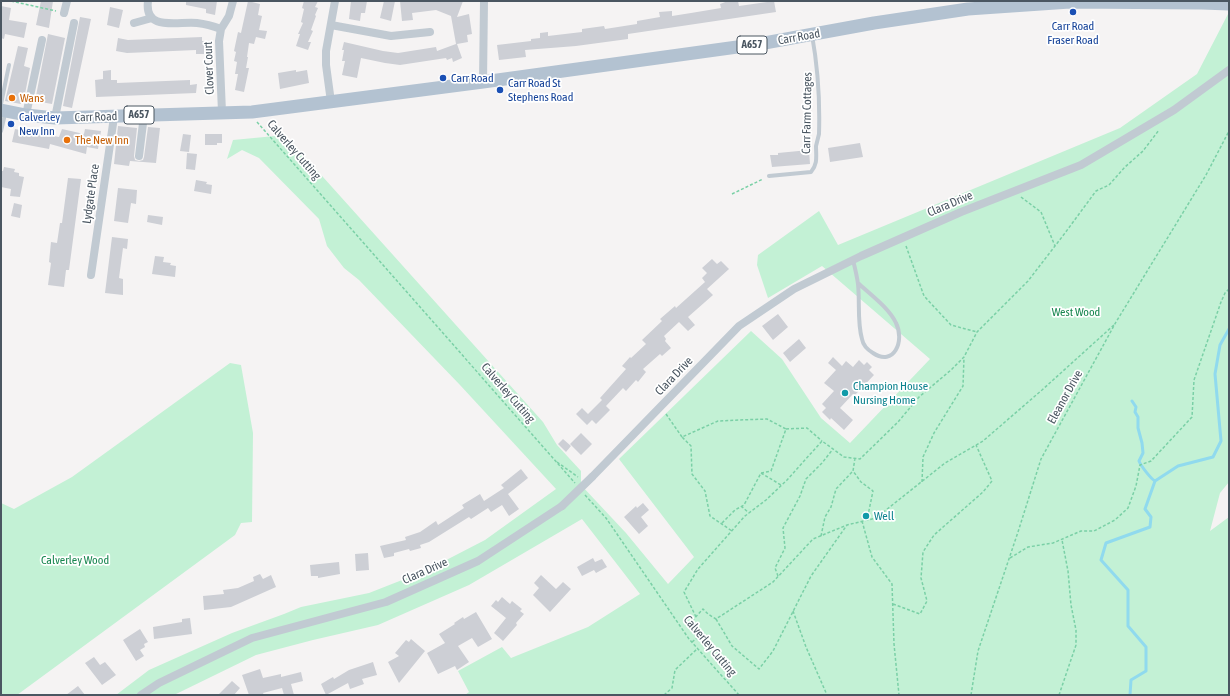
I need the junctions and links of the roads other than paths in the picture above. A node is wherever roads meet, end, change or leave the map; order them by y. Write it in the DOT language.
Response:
graph roads {
  1 [pos="67,1"];
  2 [pos="148,1"];
  3 [pos="233,1"];
  4 [pos="335,1"];
  5 [pos="484,1"];
  6 [pos="1070,2"];
  7 [pos="1221,3"];
  8 [pos="64,13"];
  9 [pos="152,18"];
  10 [pos="74,23"];
  11 [pos="134,24"];
  12 [pos="330,25"];
  13 [pos="221,29"];
  14 [pos="430,32"];
  15 [pos="812,35"];
  16 [pos="42,40"];
  17 [pos="9,65"];
  18 [pos="1229,70"];
  19 [pos="483,82"];
  20 [pos="331,102"];
  21 [pos="3,109"];
  22 [pos="222,112"];
  23 [pos="26,115"];
  24 [pos="144,115"];
  25 [pos="114,116"];
  26 [pos="54,118"];
  27 [pos="1,132"];
  28 [pos="139,156"];
  29 [pos="769,176"];
  30 [pos="853,260"];
  31 [pos="91,275"];
  32 [pos="858,283"];
  33 [pos="141,695"];
  1 -- 8 [label="street"];
  2 -- 9 [label="street"];
  3 -- 13 [label="street, Clover Court"];
  4 -- 12 [label="street"];
  5 -- 19 [label="street"];
  6 -- 7 [label="main road, Carr Road / A657"];
  6 -- 15 [label="main road, Carr Road / A657"];
  9 -- 11 [label="street"];
  9 -- 13 [label="street"];
  10 -- 26 [label="street"];
  12 -- 14 [label="street"];
  12 -- 20 [label="street"];
  13 -- 22 [label="street, Clover Court"];
  15 -- 19 [label="main road, Carr Road / A657"];
  15 -- 29 [label="lane, Carr Farm Cottages"];
  16 -- 23 [label="street"];
  17 -- 21 [label="lane"];
  18 -- 30 [label="street, Clara Drive"];
  19 -- 20 [label="main road, Carr Road / A657"];
  20 -- 22 [label="main road, Carr Road / A657"];
  21 -- 23 [label="main road, Carr Road / A657"];
  21 -- 27 [label="lane"];
  22 -- 24 [label="main road, Carr Road / A657"];
  23 -- 26 [label="main road, Carr Road / A657"];
  24 -- 25 [label="main road, Carr Road / A657"];
  24 -- 28 [label="street"];
  25 -- 26 [label="main road, Carr Road / A657"];
  25 -- 31 [label="street, Lydgate Place"];
  30 -- 32 [label="lane"];
  30 -- 33 [label="street, Clara Drive, bridge"];
  32 -- 32 [label="lane"];
}
